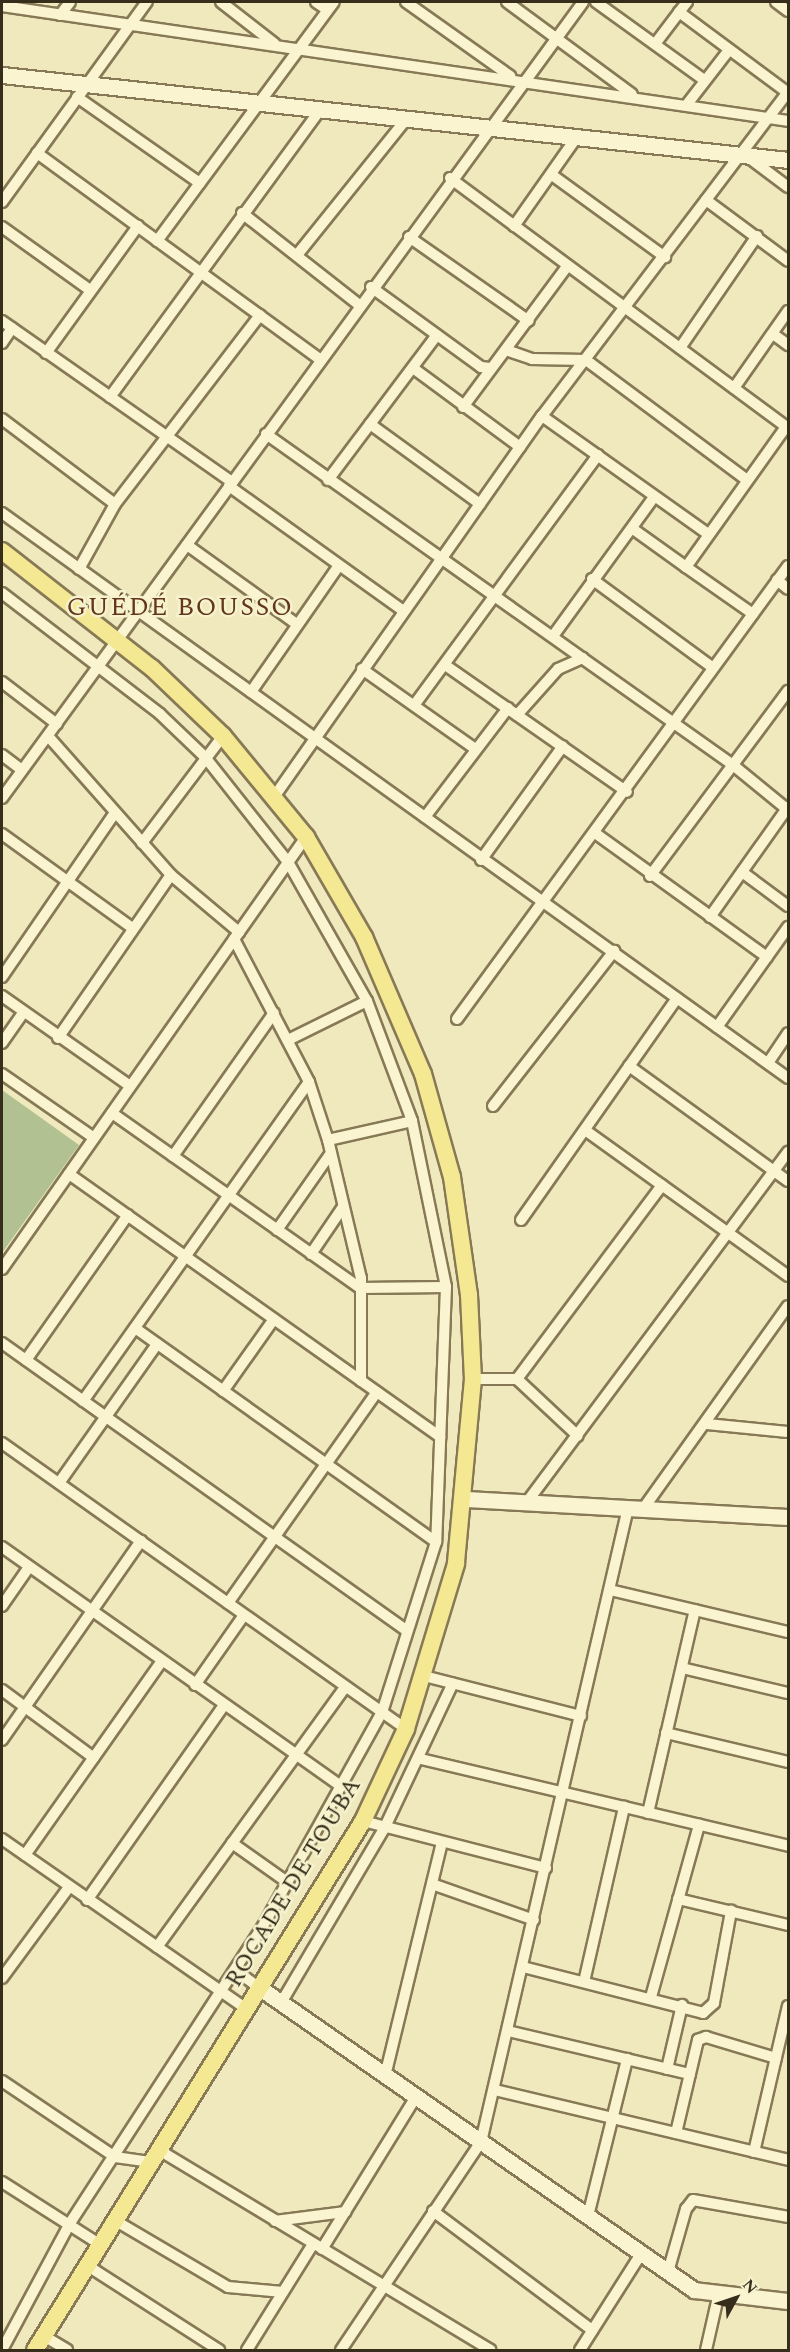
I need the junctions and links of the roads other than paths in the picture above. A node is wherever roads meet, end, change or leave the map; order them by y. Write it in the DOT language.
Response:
graph roads {
  1 [pos="70,2"];
  2 [pos="147,2"];
  3 [pos="221,2"];
  4 [pos="316,2"];
  5 [pos="406,2"];
  6 [pos="507,2"];
  7 [pos="583,2"];
  8 [pos="596,2"];
  9 [pos="687,2"];
  10 [pos="776,2"];
  11 [pos="21,5"];
  12 [pos="2,6"];
  13 [pos="331,6"];
  14 [pos="789,11"];
  15 [pos="679,12"];
  16 [pos="60,15"];
  17 [pos="131,24"];
  18 [pos="556,38"];
  19 [pos="655,44"];
  20 [pos="276,45"];
  21 [pos="303,48"];
  22 [pos="729,50"];
  23 [pos="2,75"];
  24 [pos="518,79"];
  25 [pos="705,80"];
  26 [pos="87,82"];
  27 [pos="788,92"];
  28 [pos="634,96"];
  29 [pos="77,97"];
  30 [pos="261,102"];
  31 [pos="688,103"];
  32 [pos="321,109"];
  33 [pos="407,118"];
  34 [pos="769,118"];
  35 [pos="789,121"];
  36 [pos="489,128"];
  37 [pos="576,138"];
  38 [pos="37,153"];
  39 [pos="743,156"];
  40 [pos="789,160"];
  41 [pos="552,176"];
  42 [pos="450,178"];
  43 [pos="200,183"];
  44 [pos="789,188"];
  45 [pos="706,200"];
  46 [pos="2,202"];
  47 [pos="242,213"];
  48 [pos="138,226"];
  49 [pos="514,226"];
  50 [pos="2,227"];
  51 [pos="757,236"];
  52 [pos="409,237"];
  53 [pos="157,241"];
  54 [pos="297,255"];
  55 [pos="665,257"];
  56 [pos="789,261"];
  57 [pos="566,268"];
  58 [pos="200,272"];
  59 [pos="371,287"];
  60 [pos="90,290"];
  61 [pos="358,304"];
  62 [pos="623,309"];
  63 [pos="789,311"];
  64 [pos="260,315"];
  65 [pos="2,321"];
  66 [pos="529,321"];
  67 [pos="12,328"];
  68 [pos="773,334"];
  69 [pos="437,335"];
  70 [pos="2,343"];
  71 [pos="789,345"];
  72 [pos="680,348"];
  73 [pos="506,350"];
  74 [pos="46,352"];
  75 [pos="319,359"];
  76 [pos="586,360"];
  77 [pos="413,368"];
  78 [pos="490,368"];
  79 [pos="734,388"];
  80 [pos="110,397"];
  81 [pos="463,407"];
  82 [pos="542,416"];
  83 [pos="2,419"];
  84 [pos="370,424"];
  85 [pos="787,428"];
  86 [pos="266,434"];
  87 [pos="165,436"];
  88 [pos="520,447"];
  89 [pos="598,455"];
  90 [pos="328,480"];
  91 [pos="747,480"];
  92 [pos="230,484"];
  93 [pos="654,497"];
  94 [pos="115,504"];
  95 [pos="480,504"];
  96 [pos="2,513"];
  97 [pos="633,529"];
  98 [pos="708,534"];
  99 [pos="187,545"];
  100 [pos="2,551"];
  101 [pos="442,561"];
  102 [pos="789,566"];
  103 [pos="338,567"];
  104 [pos="686,567"];
  105 [pos="79,569"];
  106 [pos="592,579"];
  107 [pos="777,580"];
  108 [pos="789,589"];
  109 [pos="2,593"];
  110 [pos="496,597"];
  111 [pos="402,610"];
  112 [pos="140,611"];
  113 [pos="753,614"];
  114 [pos="295,622"];
  115 [pos="553,636"];
  116 [pos="119,640"];
  117 [pos="583,658"];
  118 [pos="101,664"];
  119 [pos="448,667"];
  120 [pos="713,668"];
  121 [pos="362,669"];
  122 [pos="2,682"];
  123 [pos="789,691"];
  124 [pos="251,692"];
  125 [pos="415,704"];
  126 [pos="513,711"];
  127 [pos="671,720"];
  128 [pos="57,724"];
  129 [pos="48,736"];
  130 [pos="224,736"];
  131 [pos="317,742"];
  132 [pos="563,746"];
  133 [pos="474,748"];
  134 [pos="2,755"];
  135 [pos="205,757"];
  136 [pos="733,765"];
  137 [pos="22,770"];
  138 [pos="627,792"];
  139 [pos="274,797"];
  140 [pos="2,798"];
  141 [pos="788,809"];
  142 [pos="114,814"];
  143 [pos="425,817"];
  144 [pos="2,834"];
  145 [pos="595,834"];
  146 [pos="306,837"];
  147 [pos="142,843"];
  148 [pos="481,860"];
  149 [pos="288,862"];
  150 [pos="742,872"];
  151 [pos="171,875"];
  152 [pos="650,876"];
  153 [pos="66,880"];
  154 [pos="545,903"];
  155 [pos="789,906"];
  156 [pos="710,917"];
  157 [pos="131,927"];
  158 [pos="789,927"];
  159 [pos="236,936"];
  160 [pos="614,951"];
  161 [pos="767,957"];
  162 [pos="2,977"];
  163 [pos="2,996"];
  164 [pos="677,998"];
  165 [pos="367,1001"];
  166 [pos="23,1013"];
  167 [pos="274,1013"];
  168 [pos="457,1018"];
  169 [pos="717,1027"];
  170 [pos="789,1033"];
  171 [pos="58,1038"];
  172 [pos="288,1040"];
  173 [pos="2,1042"];
  174 [pos="768,1063"];
  175 [pos="629,1066"];
  176 [pos="2,1074"];
  177 [pos="789,1078"];
  178 [pos="309,1082"];
  179 [pos="130,1086"];
  180 [pos="493,1106"];
  181 [pos="112,1113"];
  182 [pos="412,1121"];
  183 [pos="585,1130"];
  184 [pos="94,1138"];
  185 [pos="328,1140"];
  186 [pos="789,1152"];
  187 [pos="331,1153"];
  188 [pos="173,1156"];
  189 [pos="775,1171"];
  190 [pos="69,1173"];
  191 [pos="789,1180"];
  192 [pos="662,1185"];
  193 [pos="228,1195"];
  194 [pos="344,1207"];
  195 [pos="128,1215"];
  196 [pos="521,1220"];
  197 [pos="277,1230"];
  198 [pos="729,1233"];
  199 [pos="311,1254"];
  200 [pos="185,1256"];
  201 [pos="2,1269"];
  202 [pos="789,1276"];
  203 [pos="446,1287"];
  204 [pos="360,1288"];
  205 [pos="789,1306"];
  206 [pos="274,1319"];
  207 [pos="135,1328"];
  208 [pos="2,1343"];
  209 [pos="157,1344"];
  210 [pos="26,1360"];
  211 [pos="473,1379"];
  212 [pos="517,1379"];
  213 [pos="361,1381"];
  214 [pos="223,1391"];
  215 [pos="377,1392"];
  216 [pos="83,1401"];
  217 [pos="106,1417"];
  218 [pos="707,1424"];
  219 [pos="789,1432"];
  220 [pos="440,1437"];
  221 [pos="578,1437"];
  222 [pos="2,1443"];
  223 [pos="327,1464"];
  224 [pos="59,1483"];
  225 [pos="465,1498"];
  226 [pos="527,1502"];
  227 [pos="636,1508"];
  228 [pos="789,1517"];
  229 [pos="275,1537"];
  230 [pos="141,1541"];
  231 [pos="436,1542"];
  232 [pos="2,1547"];
  233 [pos="29,1567"];
  234 [pos="610,1590"];
  235 [pos="228,1603"];
  236 [pos="2,1606"];
  237 [pos="695,1610"];
  238 [pos="91,1611"];
  239 [pos="244,1615"];
  240 [pos="407,1631"];
  241 [pos="789,1632"];
  242 [pos="162,1661"];
  243 [pos="682,1668"];
  244 [pos="424,1676"];
  245 [pos="453,1683"];
  246 [pos="195,1685"];
  247 [pos="345,1687"];
  248 [pos="2,1690"];
  249 [pos="789,1693"];
  250 [pos="224,1705"];
  251 [pos="24,1706"];
  252 [pos="381,1712"];
  253 [pos="581,1716"];
  254 [pos="405,1729"];
  255 [pos="666,1733"];
  256 [pos="2,1740"];
  257 [pos="294,1757"];
  258 [pos="94,1758"];
  259 [pos="421,1759"];
  260 [pos="789,1762"];
  261 [pos="340,1785"];
  262 [pos="563,1792"];
  263 [pos="624,1807"];
  264 [pos="648,1813"];
  265 [pos="363,1821"];
  266 [pos="699,1825"];
  267 [pos="384,1830"];
  268 [pos="3,1842"];
  269 [pos="232,1843"];
  270 [pos="442,1843"];
  271 [pos="789,1846"];
  272 [pos="25,1856"];
  273 [pos="546,1868"];
  274 [pos="287,1882"];
  275 [pos="432,1884"];
  276 [pos="69,1887"];
  277 [pos="678,1899"];
  278 [pos="87,1900"];
  279 [pos="731,1911"];
  280 [pos="534,1920"];
  281 [pos="789,1925"];
  282 [pos="157,1947"];
  283 [pos="523,1967"];
  284 [pos="235,1970"];
  285 [pos="2,1978"];
  286 [pos="584,1982"];
  287 [pos="260,1988"];
  288 [pos="221,1991"];
  289 [pos="651,1997"];
  290 [pos="281,2003"];
  291 [pos="682,2005"];
  292 [pos="788,2006"];
  293 [pos="247,2009"];
  294 [pos="508,2031"];
  295 [pos="776,2058"];
  296 [pos="627,2059"];
  297 [pos="667,2069"];
  298 [pos="690,2074"];
  299 [pos="385,2076"];
  300 [pos="2,2081"];
  301 [pos="495,2090"];
  302 [pos="416,2097"];
  303 [pos="613,2118"];
  304 [pos="676,2133"];
  305 [pos="481,2142"];
  306 [pos="754,2151"];
  307 [pos="156,2156"];
  308 [pos="115,2157"];
  309 [pos="789,2160"];
  310 [pos="2,2182"];
  311 [pos="433,2211"];
  312 [pos="345,2212"];
  313 [pos="588,2216"];
  314 [pos="789,2217"];
  315 [pos="116,2221"];
  316 [pos="275,2221"];
  317 [pos="69,2225"];
  318 [pos="101,2246"];
  319 [pos="318,2247"];
  320 [pos="641,2254"];
  321 [pos="88,2266"];
  322 [pos="668,2272"];
  323 [pos="382,2285"];
  324 [pos="283,2292"];
  325 [pos="719,2293"];
  326 [pos="789,2301"];
  327 [pos="592,2330"];
  328 [pos="6,2331"];
  329 [pos="39,2343"];
  330 [pos="2,2350"];
  331 [pos="67,2350"];
  332 [pos="219,2350"];
  333 [pos="247,2350"];
  334 [pos="341,2350"];
  335 [pos="490,2350"];
  336 [pos="581,2350"];
  337 [pos="706,2350"];
  1 -- 16 [label="street"];
  2 -- 17 [label="street"];
  3 -- 20 [label="street"];
  4 -- 13 [label="street"];
  5 -- 24 [label="street"];
  6 -- 18 [label="street"];
  7 -- 18 [label="street"];
  8 -- 19 [label="street"];
  9 -- 15 [label="street"];
  10 -- 14 [label="street"];
  11 -- 12 [label="street"];
  11 -- 16 [label="street"];
  13 -- 21 [label="street"];
  15 -- 19 [label="street"];
  15 -- 22 [label="street"];
  16 -- 17 [label="street"];
  17 -- 20 [label="street"];
  17 -- 26 [label="street"];
  18 -- 24 [label="street"];
  18 -- 28 [label="street"];
  19 -- 25 [label="street"];
  20 -- 21 [label="street"];
  21 -- 24 [label="street"];
  21 -- 30 [label="street"];
  22 -- 25 [label="street"];
  22 -- 27 [label="street"];
  23 -- 26 [label="main road"];
  24 -- 28 [label="street"];
  24 -- 36 [label="street"];
  25 -- 31 [label="street"];
  26 -- 29 [label="street"];
  26 -- 30 [label="main road"];
  27 -- 34 [label="street"];
  28 -- 31 [label="street"];
  29 -- 38 [label="street"];
  29 -- 43 [label="street"];
  30 -- 32 [label="main road"];
  30 -- 43 [label="street"];
  31 -- 34 [label="street"];
  32 -- 33 [label="main road"];
  32 -- 47 [label="street"];
  33 -- 36 [label="main road"];
  33 -- 54 [label="street"];
  34 -- 35 [label="street"];
  34 -- 39 [label="street"];
  36 -- 37 [label="main road"];
  36 -- 42 [label="street"];
  37 -- 39 [label="main road"];
  37 -- 41 [label="street"];
  38 -- 46 [label="street"];
  38 -- 48 [label="street"];
  39 -- 40 [label="main road"];
  39 -- 44 [label="street"];
  39 -- 45 [label="street"];
  41 -- 49 [label="street"];
  41 -- 55 [label="street"];
  42 -- 49 [label="street"];
  42 -- 52 [label="street"];
  43 -- 53 [label="street"];
  45 -- 51 [label="street"];
  45 -- 55 [label="street"];
  47 -- 54 [label="street"];
  47 -- 58 [label="street"];
  48 -- 53 [label="street"];
  48 -- 60 [label="street"];
  49 -- 57 [label="street"];
  50 -- 60 [label="street"];
  51 -- 56 [label="street"];
  51 -- 72 [label="street"];
  52 -- 59 [label="street"];
  52 -- 66 [label="street"];
  53 -- 58 [label="street"];
  54 -- 61 [label="street"];
  55 -- 62 [label="street"];
  57 -- 62 [label="street"];
  57 -- 66 [label="street"];
  58 -- 64 [label="street"];
  58 -- 80 [label="street"];
  59 -- 61 [label="street"];
  59 -- 69 [label="street"];
  60 -- 74 [label="street"];
  61 -- 75 [label="street"];
  62 -- 72 [label="street"];
  62 -- 76 [label="street"];
  63 -- 68 [label="street"];
  64 -- 75 [label="street"];
  64 -- 87 [label="street"];
  65 -- 67 [label="street"];
  66 -- 73 [label="street"];
  67 -- 70 [label="street"];
  67 -- 74 [label="street"];
  68 -- 71 [label="street"];
  68 -- 79 [label="street"];
  69 -- 77 [label="street"];
  69 -- 78 [label="street"];
  72 -- 79 [label="street"];
  73 -- 76 [label="street"];
  73 -- 78 [label="street"];
  74 -- 80 [label="street"];
  75 -- 86 [label="street"];
  76 -- 82 [label="street"];
  76 -- 91 [label="street"];
  77 -- 81 [label="street"];
  77 -- 84 [label="street"];
  78 -- 81 [label="street"];
  79 -- 85 [label="street"];
  80 -- 87 [label="street"];
  81 -- 88 [label="street"];
  82 -- 88 [label="street"];
  82 -- 89 [label="street"];
  83 -- 94 [label="street"];
  84 -- 90 [label="street"];
  84 -- 95 [label="street"];
  85 -- 91 [label="street"];
  86 -- 90 [label="street"];
  86 -- 92 [label="street"];
  87 -- 92 [label="street"];
  87 -- 94 [label="street"];
  88 -- 95 [label="street"];
  89 -- 93 [label="street"];
  89 -- 110 [label="street"];
  90 -- 101 [label="street"];
  91 -- 98 [label="street"];
  92 -- 99 [label="street"];
  92 -- 103 [label="street"];
  93 -- 97 [label="street"];
  93 -- 98 [label="street"];
  94 -- 105 [label="street"];
  95 -- 101 [label="street"];
  96 -- 105 [label="street"];
  97 -- 104 [label="street"];
  97 -- 106 [label="street"];
  98 -- 104 [label="street"];
  99 -- 112 [label="street"];
  99 -- 114 [label="street"];
  100 -- 116 [label="main road, ROCADE DE TOUBA"];
  101 -- 110 [label="street"];
  101 -- 111 [label="street"];
  102 -- 107 [label="street"];
  103 -- 111 [label="street"];
  103 -- 114 [label="street"];
  104 -- 113 [label="street"];
  105 -- 112 [label="street"];
  106 -- 115 [label="street"];
  106 -- 120 [label="street"];
  107 -- 108 [label="street"];
  107 -- 113 [label="street"];
  109 -- 118 [label="street"];
  110 -- 115 [label="street"];
  110 -- 119 [label="street"];
  111 -- 121 [label="street"];
  112 -- 116 [label="street"];
  112 -- 124 [label="street"];
  113 -- 120 [label="street"];
  114 -- 124 [label="street"];
  115 -- 117 [label="street"];
  116 -- 118 [label="street"];
  116 -- 130 [label="main road, ROCADE DE TOUBA"];
  117 -- 126 [label="street"];
  117 -- 127 [label="street"];
  118 -- 128 [label="street"];
  118 -- 135 [label="street"];
  119 -- 125 [label="street"];
  119 -- 126 [label="street"];
  120 -- 127 [label="street"];
  121 -- 125 [label="street"];
  121 -- 131 [label="street"];
  122 -- 128 [label="street"];
  123 -- 136 [label="street"];
  124 -- 131 [label="street"];
  125 -- 133 [label="street"];
  126 -- 132 [label="street"];
  126 -- 133 [label="street"];
  127 -- 136 [label="street"];
  127 -- 138 [label="street"];
  128 -- 129 [label="street"];
  129 -- 137 [label="street"];
  129 -- 142 [label="street"];
  130 -- 135 [label="street"];
  130 -- 139 [label="main road, ROCADE DE TOUBA"];
  131 -- 139 [label="street"];
  131 -- 143 [label="street"];
  132 -- 138 [label="street"];
  132 -- 148 [label="street"];
  133 -- 143 [label="street"];
  134 -- 137 [label="street"];
  135 -- 147 [label="street"];
  135 -- 149 [label="street"];
  136 -- 141 [label="street"];
  136 -- 152 [label="street"];
  137 -- 140 [label="street"];
  138 -- 145 [label="street"];
  139 -- 146 [label="main road, ROCADE DE TOUBA"];
  141 -- 150 [label="street"];
  142 -- 147 [label="street"];
  142 -- 153 [label="street"];
  143 -- 148 [label="street"];
  144 -- 153 [label="street"];
  145 -- 152 [label="street"];
  145 -- 154 [label="street"];
  146 -- 149 [label="street"];
  146 -- 211 [label="main road, ROCADE DE TOUBA"];
  147 -- 151 [label="street"];
  148 -- 154 [label="street"];
  149 -- 159 [label="street"];
  149 -- 165 [label="street"];
  150 -- 155 [label="street"];
  150 -- 156 [label="street"];
  151 -- 157 [label="street"];
  151 -- 159 [label="street"];
  152 -- 156 [label="street"];
  153 -- 157 [label="street"];
  153 -- 162 [label="street"];
  154 -- 160 [label="street"];
  154 -- 168 [label="street"];
  156 -- 161 [label="street"];
  157 -- 171 [label="street"];
  158 -- 161 [label="street"];
  159 -- 167 [label="street"];
  159 -- 179 [label="street"];
  160 -- 164 [label="street"];
  160 -- 180 [label="street"];
  161 -- 169 [label="street"];
  163 -- 166 [label="street"];
  164 -- 169 [label="street"];
  164 -- 175 [label="street"];
  165 -- 172 [label="street"];
  165 -- 182 [label="street"];
  166 -- 171 [label="street"];
  166 -- 173 [label="street"];
  167 -- 172 [label="street"];
  167 -- 188 [label="street"];
  169 -- 174 [label="street"];
  170 -- 174 [label="street"];
  171 -- 179 [label="street"];
  172 -- 178 [label="street"];
  174 -- 177 [label="street"];
  175 -- 183 [label="street"];
  175 -- 189 [label="street"];
  176 -- 184 [label="street"];
  178 -- 185 [label="street"];
  178 -- 193 [label="street"];
  179 -- 181 [label="street"];
  181 -- 184 [label="street"];
  181 -- 188 [label="street"];
  182 -- 185 [label="street"];
  182 -- 203 [label="street"];
  183 -- 192 [label="street"];
  183 -- 196 [label="street"];
  184 -- 190 [label="street"];
  185 -- 187 [label="street"];
  186 -- 189 [label="street"];
  187 -- 194 [label="street"];
  187 -- 197 [label="street"];
  188 -- 193 [label="street"];
  189 -- 191 [label="street"];
  189 -- 198 [label="street"];
  190 -- 195 [label="street"];
  190 -- 201 [label="street"];
  192 -- 198 [label="street"];
  192 -- 212 [label="street"];
  193 -- 197 [label="street"];
  193 -- 200 [label="street"];
  194 -- 199 [label="street"];
  194 -- 204 [label="street"];
  195 -- 200 [label="street"];
  195 -- 210 [label="street"];
  197 -- 199 [label="street"];
  198 -- 202 [label="street"];
  198 -- 221 [label="street"];
  199 -- 204 [label="street"];
  200 -- 206 [label="street"];
  200 -- 207 [label="street"];
  203 -- 204 [label="street"];
  203 -- 220 [label="street"];
  204 -- 213 [label="street"];
  205 -- 218 [label="street"];
  206 -- 213 [label="street"];
  206 -- 214 [label="street"];
  207 -- 209 [label="street"];
  207 -- 216 [label="street"];
  208 -- 210 [label="street"];
  209 -- 214 [label="street"];
  209 -- 217 [label="street"];
  210 -- 216 [label="street"];
  211 -- 212 [label="street"];
  211 -- 225 [label="main road, ROCADE DE TOUBA"];
  212 -- 221 [label="street"];
  213 -- 215 [label="street"];
  214 -- 223 [label="street"];
  215 -- 220 [label="street"];
  215 -- 223 [label="street"];
  216 -- 217 [label="street"];
  217 -- 224 [label="street"];
  217 -- 229 [label="street"];
  218 -- 219 [label="street"];
  218 -- 227 [label="street"];
  220 -- 231 [label="street"];
  221 -- 226 [label="street"];
  222 -- 224 [label="street"];
  223 -- 229 [label="street"];
  223 -- 231 [label="street"];
  224 -- 230 [label="street"];
  225 -- 226 [label="main road"];
  225 -- 244 [label="main road, ROCADE DE TOUBA"];
  226 -- 227 [label="main road"];
  227 -- 228 [label="main road"];
  227 -- 234 [label="street"];
  229 -- 235 [label="street"];
  229 -- 240 [label="street"];
  230 -- 235 [label="street"];
  230 -- 238 [label="street"];
  231 -- 240 [label="street"];
  232 -- 233 [label="street"];
  233 -- 236 [label="street"];
  233 -- 238 [label="street"];
  234 -- 237 [label="street"];
  234 -- 253 [label="street"];
  235 -- 239 [label="street"];
  237 -- 241 [label="street"];
  237 -- 243 [label="street"];
  238 -- 242 [label="street"];
  238 -- 251 [label="street"];
  239 -- 246 [label="street"];
  239 -- 247 [label="street"];
  240 -- 252 [label="street"];
  242 -- 246 [label="street"];
  242 -- 258 [label="street"];
  243 -- 249 [label="street"];
  243 -- 255 [label="street"];
  244 -- 245 [label="street"];
  244 -- 254 [label="main road, ROCADE DE TOUBA"];
  245 -- 253 [label="street"];
  245 -- 259 [label="street"];
  246 -- 250 [label="street"];
  247 -- 252 [label="street"];
  247 -- 257 [label="street"];
  248 -- 251 [label="street"];
  250 -- 257 [label="street"];
  250 -- 278 [label="street"];
  251 -- 256 [label="street"];
  251 -- 258 [label="street"];
  252 -- 254 [label="street"];
  252 -- 261 [label="street"];
  253 -- 262 [label="street"];
  254 -- 265 [label="main road, ROCADE DE TOUBA"];
  255 -- 260 [label="street"];
  255 -- 264 [label="street"];
  257 -- 261 [label="street"];
  257 -- 269 [label="street"];
  258 -- 272 [label="street"];
  259 -- 262 [label="street"];
  259 -- 267 [label="street"];
  261 -- 274 [label="street"];
  262 -- 263 [label="street"];
  262 -- 273 [label="street"];
  263 -- 264 [label="street"];
  263 -- 286 [label="street"];
  264 -- 266 [label="street"];
  265 -- 267 [label="street"];
  265 -- 287 [label="main road, ROCADE DE TOUBA"];
  266 -- 271 [label="street"];
  266 -- 277 [label="street"];
  267 -- 270 [label="street"];
  267 -- 290 [label="street"];
  268 -- 272 [label="street"];
  269 -- 274 [label="street"];
  269 -- 282 [label="street"];
  270 -- 273 [label="street"];
  270 -- 275 [label="street"];
  272 -- 276 [label="street"];
  273 -- 280 [label="street"];
  274 -- 284 [label="street"];
  275 -- 280 [label="street"];
  275 -- 299 [label="street"];
  276 -- 278 [label="street"];
  276 -- 285 [label="street"];
  277 -- 279 [label="street"];
  277 -- 289 [label="street"];
  278 -- 282 [label="street"];
  279 -- 281 [label="street"];
  279 -- 291 [label="street"];
  280 -- 283 [label="street"];
  282 -- 288 [label="street"];
  283 -- 286 [label="street"];
  283 -- 294 [label="street"];
  284 -- 287 [label="street"];
  284 -- 288 [label="street"];
  286 -- 289 [label="street"];
  287 -- 290 [label="main road"];
  287 -- 293 [label="main road, ROCADE DE TOUBA"];
  288 -- 293 [label="street"];
  288 -- 308 [label="street"];
  289 -- 291 [label="street"];
  290 -- 299 [label="main road"];
  291 -- 297 [label="street"];
  292 -- 295 [label="street"];
  293 -- 307 [label="main road, ROCADE DE TOUBA"];
  294 -- 296 [label="street"];
  294 -- 301 [label="street"];
  295 -- 298 [label="street"];
  295 -- 306 [label="street"];
  296 -- 297 [label="street"];
  296 -- 303 [label="street"];
  297 -- 298 [label="street"];
  298 -- 304 [label="street"];
  299 -- 302 [label="main road"];
  300 -- 308 [label="street"];
  301 -- 303 [label="street"];
  301 -- 305 [label="street"];
  302 -- 305 [label="main road"];
  302 -- 312 [label="street"];
  303 -- 304 [label="street"];
  303 -- 313 [label="street"];
  304 -- 306 [label="street"];
  305 -- 311 [label="street"];
  305 -- 313 [label="main road"];
  306 -- 309 [label="street"];
  307 -- 308 [label="street"];
  307 -- 315 [label="main road, ROCADE DE TOUBA"];
  307 -- 316 [label="street"];
  308 -- 317 [label="street"];
  310 -- 317 [label="street"];
  311 -- 323 [label="street"];
  311 -- 327 [label="street"];
  312 -- 316 [label="street"];
  312 -- 319 [label="street"];
  313 -- 320 [label="main road"];
  314 -- 322 [label="street"];
  315 -- 318 [label="main road, ROCADE DE TOUBA"];
  315 -- 324 [label="street"];
  316 -- 319 [label="street"];
  317 -- 318 [label="street"];
  317 -- 328 [label="street"];
  318 -- 321 [label="main road, ROCADE DE TOUBA"];
  319 -- 323 [label="street"];
  319 -- 324 [label="street"];
  320 -- 322 [label="main road"];
  320 -- 327 [label="street"];
  321 -- 329 [label="main road, ROCADE DE TOUBA"];
  321 -- 332 [label="street"];
  322 -- 325 [label="main road"];
  323 -- 334 [label="street"];
  323 -- 335 [label="street"];
  324 -- 333 [label="street"];
  325 -- 326 [label="main road"];
  325 -- 337 [label="street"];
  327 -- 336 [label="street"];
  328 -- 330 [label="street"];
  329 -- 331 [label="street"];
}
